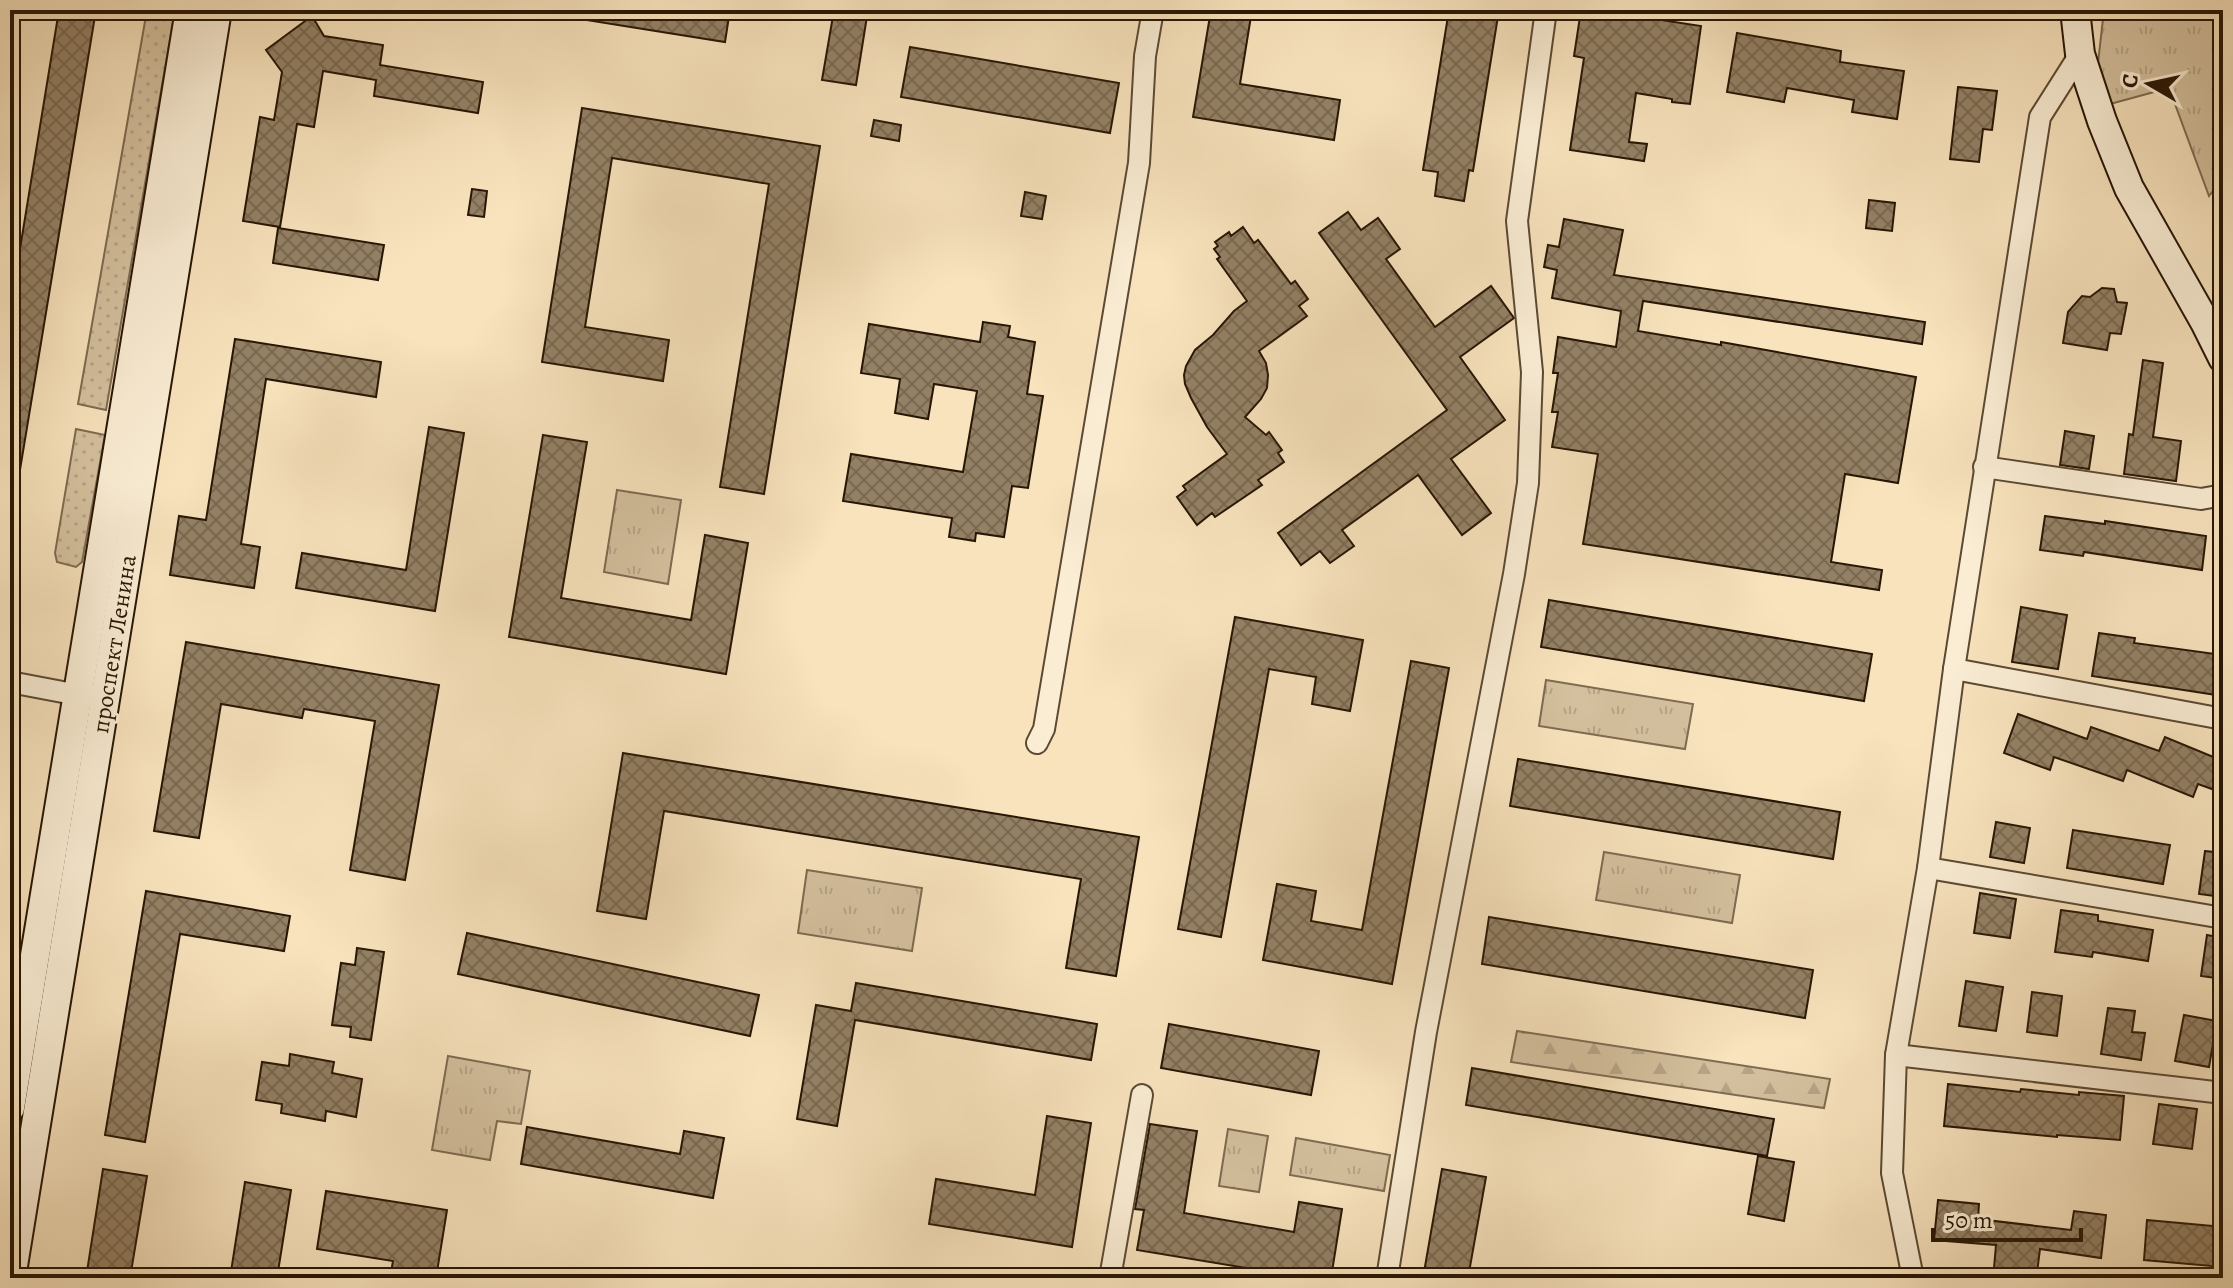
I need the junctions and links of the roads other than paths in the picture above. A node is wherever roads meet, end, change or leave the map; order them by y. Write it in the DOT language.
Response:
graph roads {
  1 [pos="190,10"];
  2 [pos="217,10"];
  3 [pos="1153,10"];
  4 [pos="1546,10"];
  5 [pos="2075,10"];
  6 [pos="2080,54"];
  7 [pos="2223,358"];
  8 [pos="1984,467"];
  9 [pos="2223,495"];
  10 [pos="1954,669"];
  11 [pos="10,682"];
  12 [pos="91,698"];
  13 [pos="2223,719"];
  14 [pos="1037,743"];
  15 [pos="1928,868"];
  16 [pos="2223,918"];
  17 [pos="1896,1055"];
  18 [pos="2223,1093"];
  19 [pos="1142,1095"];
  20 [pos="10,1108"];
  21 [pos="1915,1277"];
  22 [pos="11,1278"];
  23 [pos="1110,1278"];
  24 [pos="1387,1278"];
  1 -- 12 [label="main road, проспект Ленина"];
  2 -- 12 [label="main road, проспект Ленина"];
  3 -- 14 [label="street"];
  4 -- 24 [label="street"];
  5 -- 6 [label="main road"];
  6 -- 7 [label="main road"];
  6 -- 8 [label="street"];
  8 -- 9 [label="street"];
  8 -- 10 [label="street"];
  10 -- 13 [label="street"];
  10 -- 15 [label="street"];
  11 -- 12 [label="street"];
  12 -- 20 [label="main road, проспект Ленина"];
  12 -- 22 [label="main road, проспект Ленина"];
  15 -- 16 [label="street"];
  15 -- 17 [label="street"];
  17 -- 18 [label="street"];
  17 -- 21 [label="street"];
  19 -- 23 [label="street"];
}
